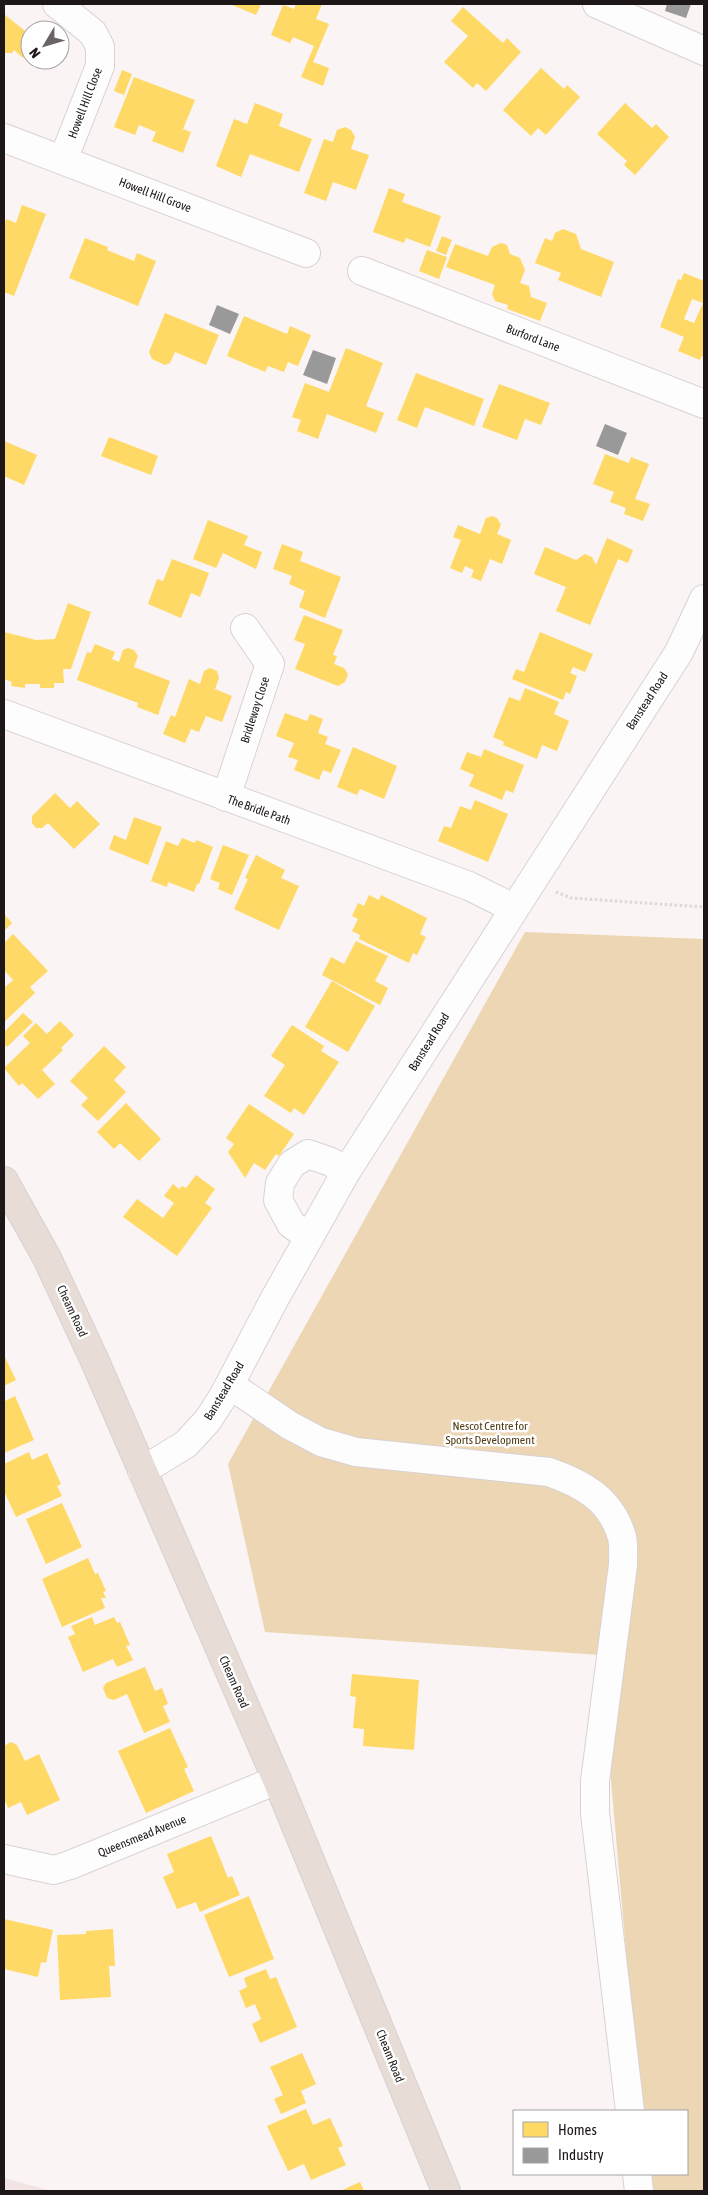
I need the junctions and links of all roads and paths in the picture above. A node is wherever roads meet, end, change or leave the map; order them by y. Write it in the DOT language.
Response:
graph roads {
  1 [pos="57,4"];
  2 [pos="597,4"];
  3 [pos="704,50"];
  4 [pos="4,138"];
  5 [pos="63,160"];
  6 [pos="306,253"];
  7 [pos="362,271"];
  8 [pos="704,404"];
  9 [pos="704,599"];
  10 [pos="245,628"];
  11 [pos="4,714"];
  12 [pos="226,797"];
  13 [pos="553,890"];
  14 [pos="704,907"];
  15 [pos="514,908"];
  16 [pos="346,1172"];
  17 [pos="4,1181"];
  18 [pos="309,1237"];
  19 [pos="230,1384"];
  20 [pos="142,1471"];
  21 [pos="277,1780"];
  22 [pos="4,1859"];
  23 [pos="630,2110"];
  24 [pos="637,2175"];
  25 [pos="446,2191"];
  26 [pos="639,2191"];
  1 -- 5 [label="street, Howell Hill Close"];
  2 -- 3 [label="street"];
  4 -- 5 [label="street, Howell Hill Grove"];
  5 -- 6 [label="street, Howell Hill Grove"];
  7 -- 8 [label="street, Burford Lane"];
  9 -- 15 [label="street, Banstead Road"];
  10 -- 12 [label="street, Bridleway Close"];
  11 -- 12 [label="street, The Bridle Path"];
  12 -- 15 [label="street, The Bridle Path"];
  13 -- 14 [label="path"];
  15 -- 16 [label="street, Banstead Road"];
  16 -- 18 [label="street, Banstead Road"];
  16 -- 18 [label="street"];
  17 -- 20 [label="highway, Cheam Road"];
  18 -- 19 [label="street, Banstead Road"];
  19 -- 20 [label="street, Banstead Road"];
  19 -- 23 [label="street"];
  20 -- 21 [label="highway, Cheam Road"];
  21 -- 22 [label="street, Queensmead Avenue"];
  21 -- 25 [label="highway, Cheam Road"];
  24 -- 26 [label="street"];
}
